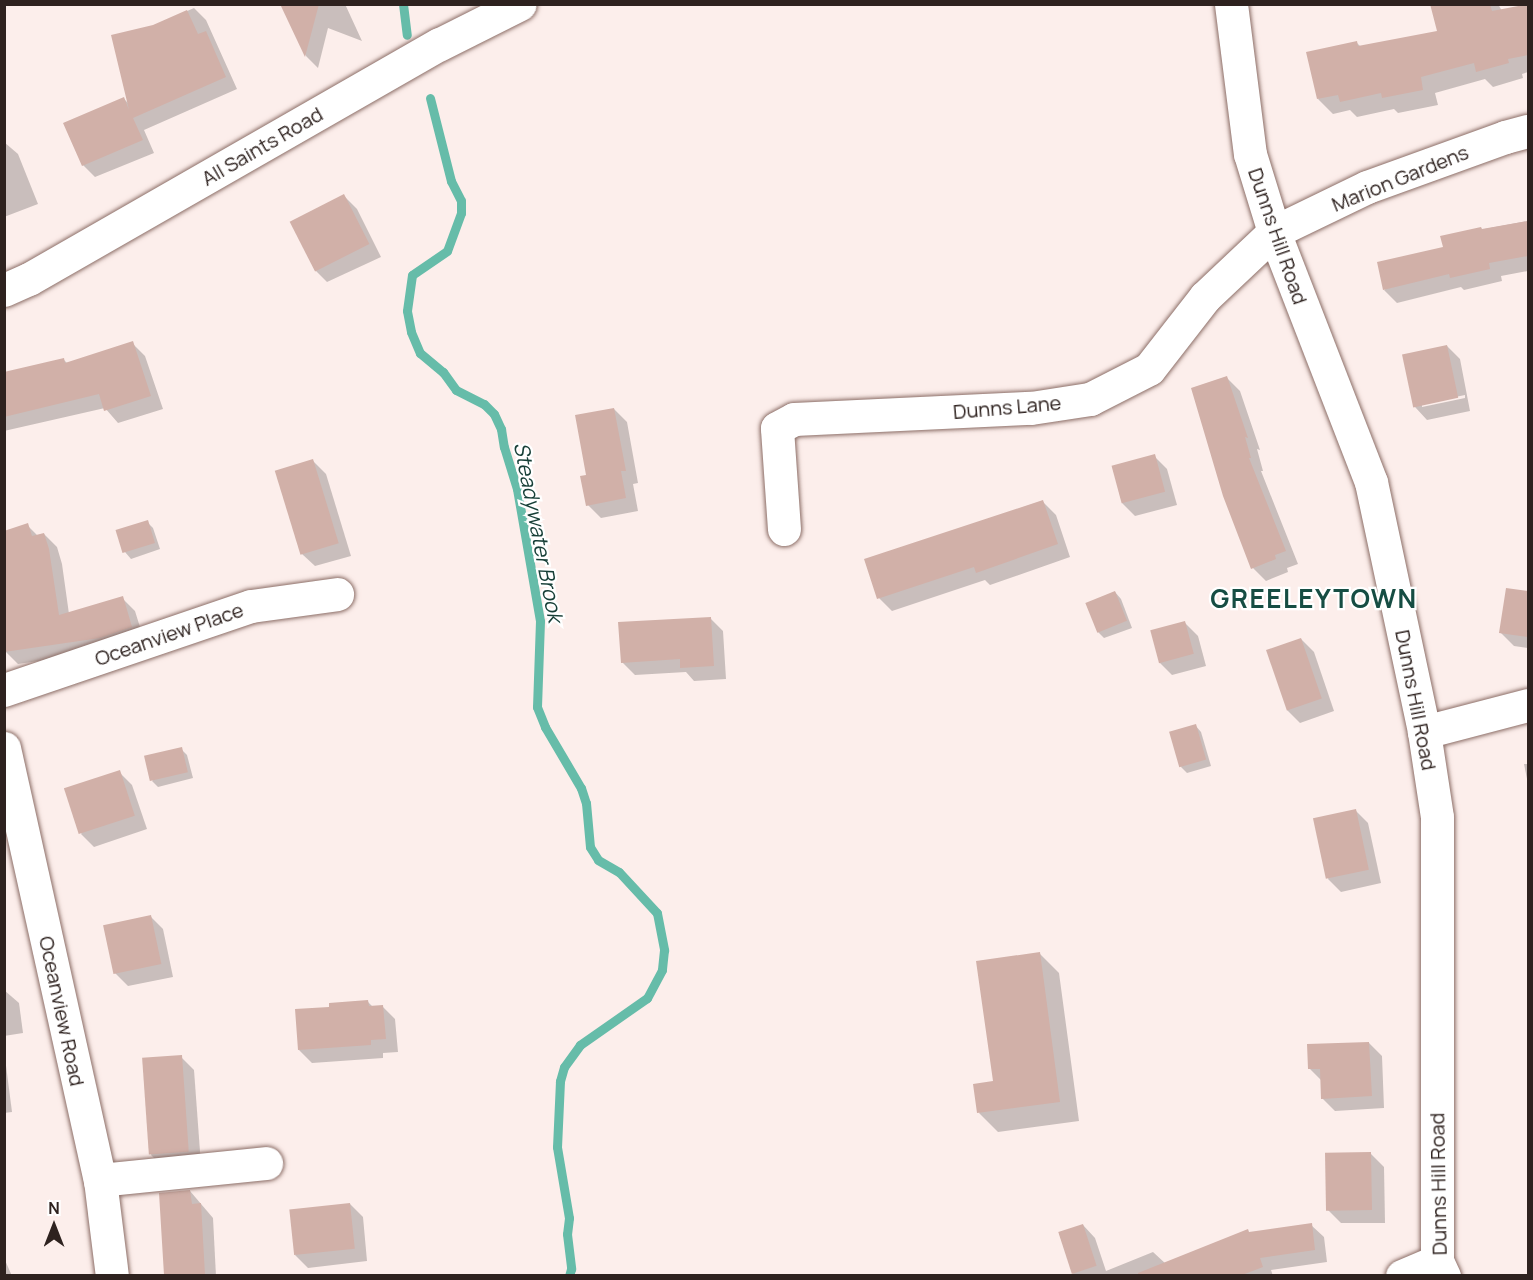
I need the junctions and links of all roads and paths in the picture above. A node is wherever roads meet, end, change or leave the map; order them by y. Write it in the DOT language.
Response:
graph roads {
  1 [pos="520,4"];
  2 [pos="1231,4"];
  3 [pos="1528,131"];
  4 [pos="1274,232"];
  5 [pos="4,290"];
  6 [pos="784,530"];
  7 [pos="337,594"];
  8 [pos="4,690"];
  9 [pos="1528,705"];
  10 [pos="1424,732"];
  11 [pos="4,748"];
  12 [pos="266,1163"];
  13 [pos="100,1180"];
  14 [pos="1440,1268"];
  15 [pos="112,1275"];
  16 [pos="1402,1275"];
  1 -- 5 [label="street, All Saints Road"];
  2 -- 4 [label="street, Dunns Hill Road"];
  3 -- 4 [label="street, Marion Gardens"];
  4 -- 6 [label="street, Dunns Lane"];
  4 -- 10 [label="street, Dunns Hill Road"];
  7 -- 8 [label="street, Oceanview Place"];
  9 -- 10 [label="street"];
  10 -- 14 [label="street, Dunns Hill Road"];
  11 -- 13 [label="street, Oceanview Road"];
  12 -- 13 [label="street"];
  13 -- 15 [label="street, Oceanview Road"];
  14 -- 16 [label="street"];
}
